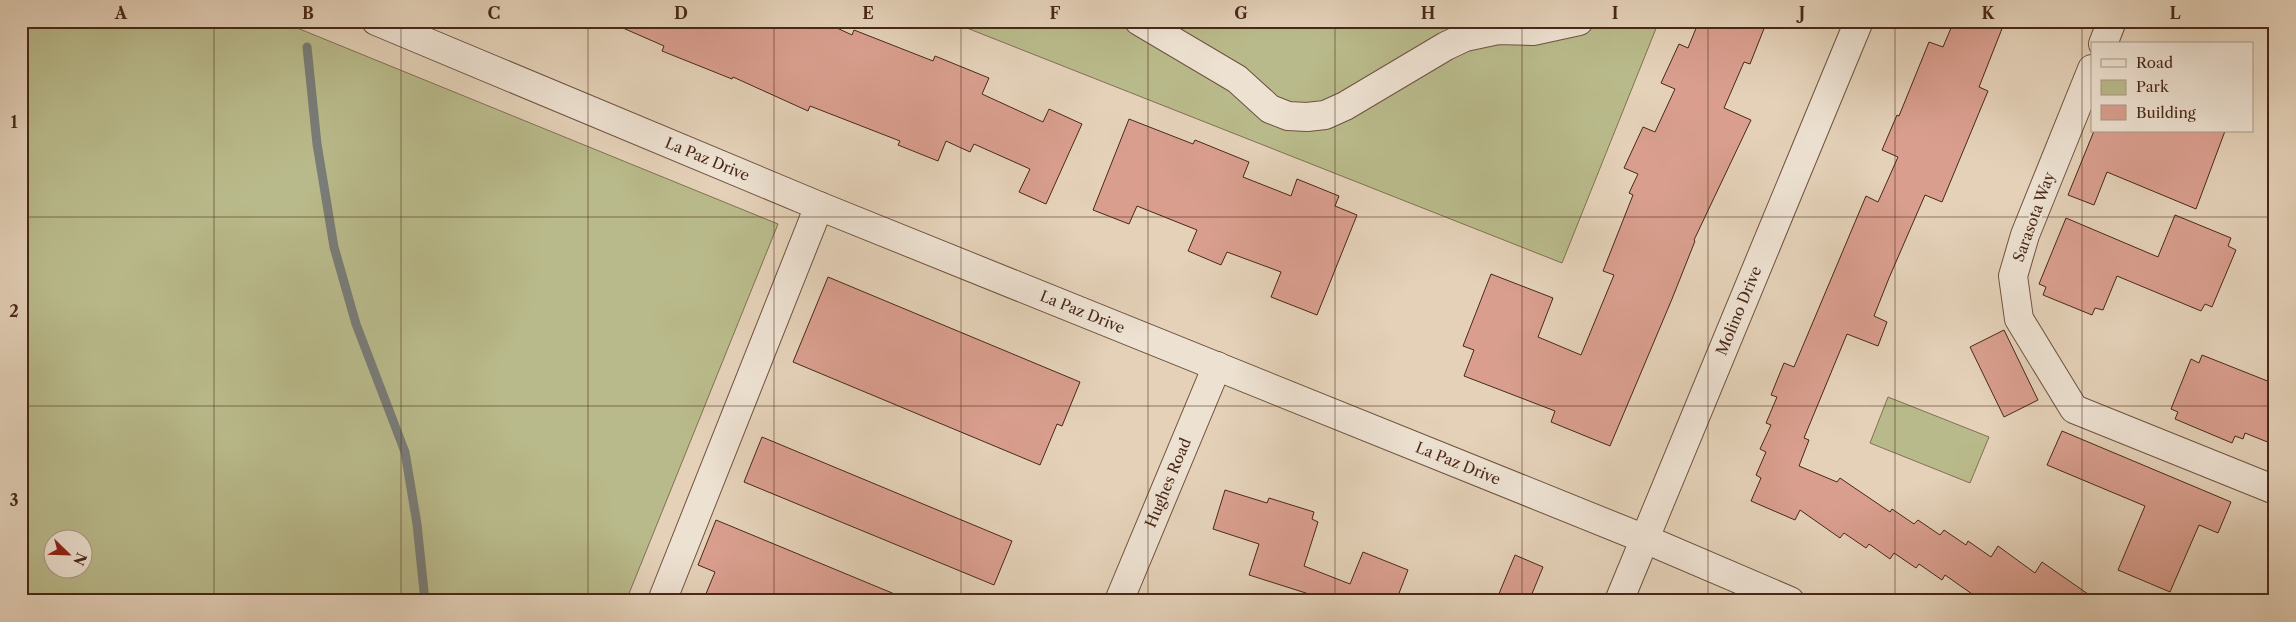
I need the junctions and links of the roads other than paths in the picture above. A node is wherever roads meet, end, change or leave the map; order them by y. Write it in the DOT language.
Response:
graph roads {
  1 [pos="376,21"];
  2 [pos="1139,21"];
  3 [pos="1579,21"];
  4 [pos="1859,21"];
  5 [pos="2112,21"];
  6 [pos="2104,42"];
  7 [pos="2091,73"];
  8 [pos="819,206"];
  9 [pos="1217,366"];
  10 [pos="2275,490"];
  11 [pos="1644,539"];
  12 [pos="662,601"];
  13 [pos="1119,601"];
  14 [pos="1619,601"];
  15 [pos="1790,601"];
  1 -- 8 [label="street, La Paz Drive"];
  2 -- 3 [label="street"];
  4 -- 11 [label="street, Molino Drive"];
  5 -- 6 [label="street"];
  7 -- 10 [label="street, Sarasota Way"];
  8 -- 9 [label="street, La Paz Drive"];
  8 -- 12 [label="street"];
  9 -- 11 [label="street, La Paz Drive"];
  9 -- 13 [label="street, Hughes Road"];
  11 -- 14 [label="street, Molino Drive"];
  11 -- 15 [label="street, La Paz Drive"];
}
